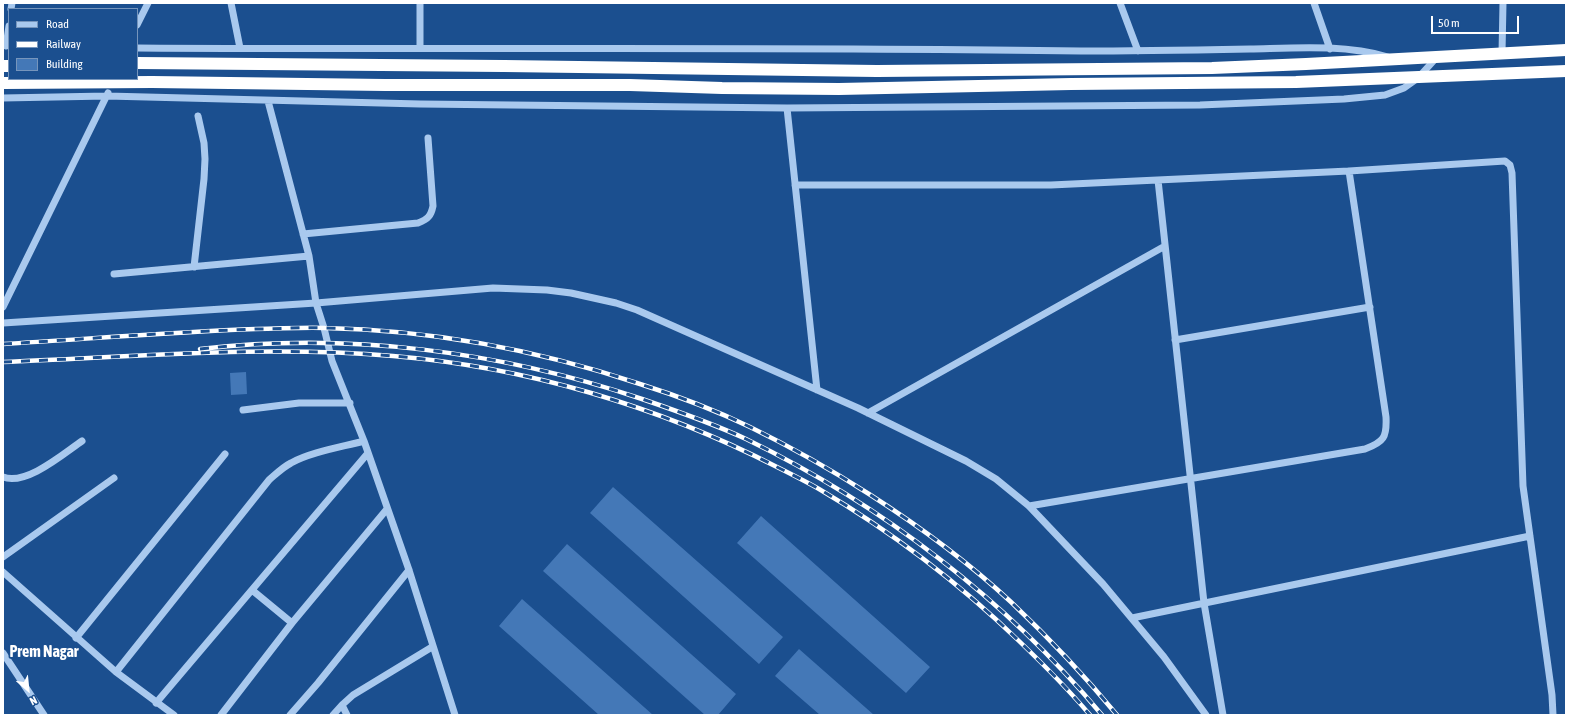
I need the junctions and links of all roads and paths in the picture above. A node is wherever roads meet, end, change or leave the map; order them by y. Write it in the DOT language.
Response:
graph roads {
  1 [pos="148,3"];
  2 [pos="231,3"];
  3 [pos="420,3"];
  4 [pos="1120,3"];
  5 [pos="1314,3"];
  6 [pos="1503,3"];
  7 [pos="138,23"];
  8 [pos="8,33"];
  9 [pos="6,46"];
  10 [pos="138,48"];
  11 [pos="240,48"];
  12 [pos="420,48"];
  13 [pos="1330,49"];
  14 [pos="1566,50"];
  15 [pos="1138,52"];
  16 [pos="1502,53"];
  17 [pos="1437,57"];
  18 [pos="1397,59"];
  19 [pos="138,63"];
  20 [pos="1566,71"];
  21 [pos="1418,78"];
  22 [pos="3,83"];
  23 [pos="108,95"];
  24 [pos="3,98"];
  25 [pos="268,101"];
  26 [pos="787,108"];
  27 [pos="198,116"];
  28 [pos="428,138"];
  29 [pos="1349,171"];
  30 [pos="1158,180"];
  31 [pos="795,185"];
  32 [pos="303,234"];
  33 [pos="1165,246"];
  34 [pos="308,256"];
  35 [pos="194,267"];
  36 [pos="114,274"];
  37 [pos="316,303"];
  38 [pos="3,307"];
  39 [pos="1370,307"];
  40 [pos="3,323"];
  41 [pos="1175,340"];
  42 [pos="817,390"];
  43 [pos="350,403"];
  44 [pos="242,410"];
  45 [pos="868,413"];
  46 [pos="82,441"];
  47 [pos="364,441"];
  48 [pos="368,453"];
  49 [pos="225,454"];
  50 [pos="3,477"];
  51 [pos="114,478"];
  52 [pos="1190,479"];
  53 [pos="1029,506"];
  54 [pos="387,509"];
  55 [pos="1530,536"];
  56 [pos="3,556"];
  57 [pos="409,570"];
  58 [pos="3,572"];
  59 [pos="252,590"];
  60 [pos="1204,603"];
  61 [pos="1132,618"];
  62 [pos="292,623"];
  63 [pos="76,638"];
  64 [pos="432,647"];
  65 [pos="3,653"];
  66 [pos="116,672"];
  67 [pos="156,702"];
  68 [pos="342,706"];
  69 [pos="44,715"];
  70 [pos="174,715"];
  71 [pos="221,715"];
  72 [pos="290,715"];
  73 [pos="333,715"];
  74 [pos="347,715"];
  75 [pos="455,715"];
  76 [pos="1206,715"];
  77 [pos="1223,715"];
  78 [pos="1553,715"];
  1 -- 7 [label="street"];
  2 -- 11 [label="street"];
  3 -- 12 [label="street"];
  4 -- 15 [label="street"];
  5 -- 13 [label="street"];
  6 -- 16 [label="street"];
  8 -- 9 [label="street"];
  10 -- 11 [label="street"];
  11 -- 12 [label="street"];
  12 -- 15 [label="street"];
  13 -- 15 [label="street"];
  13 -- 18 [label="street"];
  14 -- 16 [label="highway"];
  16 -- 17 [label="highway"];
  17 -- 18 [label="highway"];
  17 -- 21 [label="street"];
  18 -- 19 [label="highway"];
  20 -- 21 [label="highway"];
  21 -- 22 [label="highway"];
  21 -- 26 [label="street"];
  23 -- 24 [label="street"];
  23 -- 25 [label="street"];
  23 -- 38 [label="street"];
  25 -- 26 [label="street"];
  25 -- 32 [label="street"];
  26 -- 31 [label="street"];
  27 -- 35 [label="street"];
  28 -- 32 [label="street"];
  29 -- 30 [label="street"];
  29 -- 39 [label="street"];
  29 -- 55 [label="street"];
  30 -- 31 [label="street"];
  30 -- 33 [label="street"];
  31 -- 42 [label="street"];
  32 -- 34 [label="street"];
  33 -- 41 [label="street"];
  33 -- 45 [label="street"];
  34 -- 35 [label="street"];
  34 -- 37 [label="street"];
  35 -- 36 [label="street"];
  37 -- 40 [label="street"];
  37 -- 42 [label="street"];
  37 -- 43 [label="street"];
  39 -- 41 [label="street"];
  39 -- 52 [label="street"];
  41 -- 52 [label="street"];
  42 -- 45 [label="street"];
  43 -- 44 [label="street"];
  43 -- 47 [label="street"];
  45 -- 53 [label="street"];
  46 -- 50 [label="street"];
  47 -- 48 [label="street"];
  47 -- 66 [label="street"];
  48 -- 54 [label="street"];
  48 -- 59 [label="street"];
  49 -- 63 [label="street"];
  51 -- 56 [label="street"];
  52 -- 53 [label="street"];
  52 -- 60 [label="street"];
  53 -- 61 [label="street"];
  54 -- 57 [label="street"];
  54 -- 62 [label="street"];
  55 -- 60 [label="street"];
  55 -- 78 [label="street"];
  57 -- 64 [label="street"];
  57 -- 72 [label="street"];
  58 -- 63 [label="street"];
  59 -- 62 [label="street"];
  59 -- 67 [label="street"];
  60 -- 61 [label="street"];
  60 -- 77 [label="street"];
  61 -- 76 [label="street"];
  62 -- 71 [label="street"];
  63 -- 66 [label="street"];
  64 -- 68 [label="street"];
  64 -- 75 [label="street"];
  65 -- 69 [label="street"];
  66 -- 67 [label="street"];
  67 -- 70 [label="street"];
  68 -- 73 [label="street"];
  68 -- 74 [label="street"];
}
